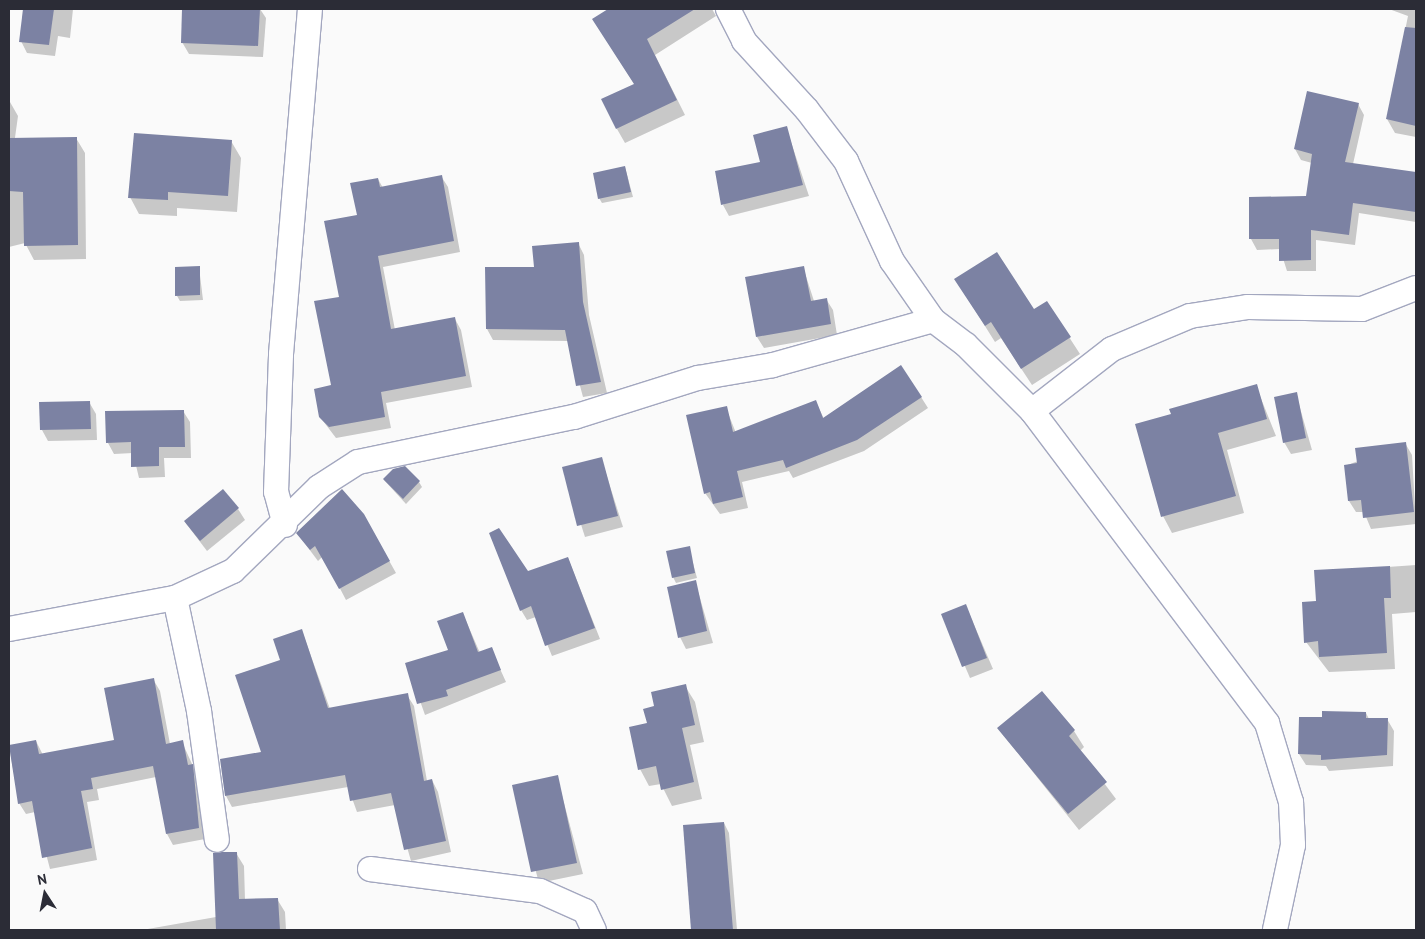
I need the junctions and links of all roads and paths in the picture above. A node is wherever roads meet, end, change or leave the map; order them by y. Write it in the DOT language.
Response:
graph roads {
  1 [pos="310,9"];
  2 [pos="728,9"];
  3 [pos="1416,288"];
  4 [pos="934,320"];
  5 [pos="1032,412"];
  6 [pos="284,525"];
  7 [pos="175,598"];
  8 [pos="9,630"];
  9 [pos="217,840"];
  10 [pos="370,869"];
  11 [pos="594,930"];
  12 [pos="1275,930"];
  1 -- 6 [label="street"];
  2 -- 4 [label="street"];
  3 -- 5 [label="street"];
  4 -- 5 [label="street"];
  4 -- 6 [label="street"];
  5 -- 12 [label="street"];
  6 -- 7 [label="street"];
  7 -- 8 [label="street"];
  7 -- 9 [label="street"];
  10 -- 11 [label="street"];
}
